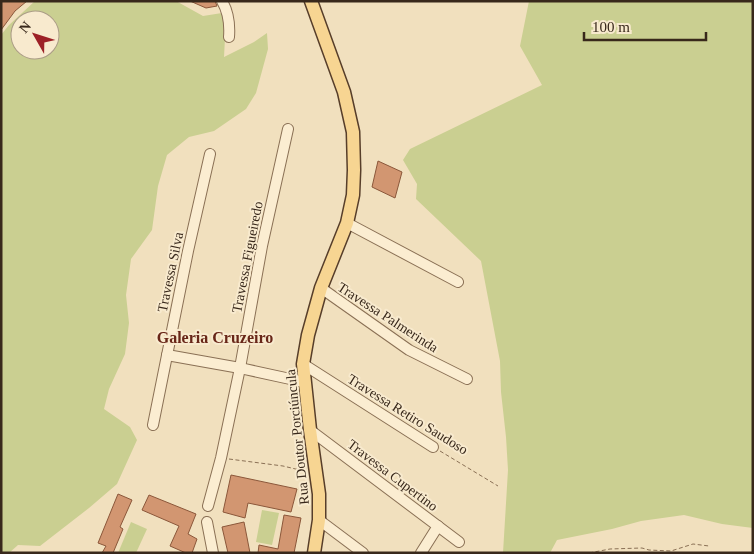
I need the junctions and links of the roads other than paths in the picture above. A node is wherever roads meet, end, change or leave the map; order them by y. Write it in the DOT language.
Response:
graph roads {
  1 [pos="222,1"];
  2 [pos="311,1"];
  3 [pos="229,38"];
  4 [pos="288,129"];
  5 [pos="210,154"];
  6 [pos="347,223"];
  7 [pos="458,282"];
  8 [pos="321,288"];
  9 [pos="167,356"];
  10 [pos="304,364"];
  11 [pos="240,368"];
  12 [pos="467,380"];
  13 [pos="304,382"];
  14 [pos="154,425"];
  15 [pos="310,430"];
  16 [pos="433,447"];
  17 [pos="208,506"];
  18 [pos="320,520"];
  19 [pos="207,522"];
  20 [pos="438,526"];
  21 [pos="459,542"];
  22 [pos="213,553"];
  23 [pos="314,553"];
  24 [pos="363,553"];
  25 [pos="421,553"];
  1 -- 3 [label="street"];
  2 -- 6 [label="main road, Rua Doutor Porciúncula"];
  4 -- 11 [label="street, Travessa Figueiredo"];
  5 -- 9 [label="street, Travessa Silva"];
  6 -- 7 [label="street"];
  6 -- 8 [label="main road, Rua Doutor Porciúncula"];
  8 -- 10 [label="main road, Rua Doutor Porciúncula"];
  8 -- 12 [label="street, Travessa Palmerinda"];
  9 -- 11 [label="street"];
  9 -- 14 [label="street, Travessa Silva"];
  10 -- 13 [label="main road, Rua Doutor Porciúncula"];
  10 -- 16 [label="street, Travessa Retiro Saudoso"];
  11 -- 13 [label="street"];
  11 -- 17 [label="street, Travessa Figueiredo"];
  13 -- 15 [label="main road, Rua Doutor Porciúncula"];
  15 -- 18 [label="main road, Rua Doutor Porciúncula"];
  15 -- 20 [label="street, Travessa Cupertino"];
  18 -- 23 [label="main road, Rua Doutor Porciúncula"];
  18 -- 24 [label="street"];
  19 -- 22 [label="street"];
  20 -- 21 [label="street, Travessa Cupertino"];
  20 -- 25 [label="street"];
}
